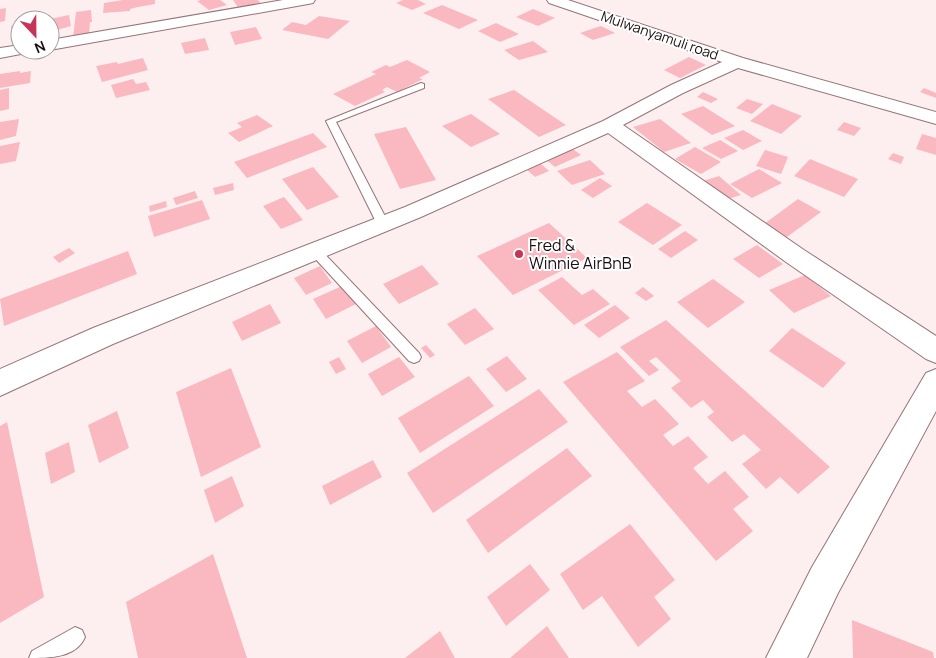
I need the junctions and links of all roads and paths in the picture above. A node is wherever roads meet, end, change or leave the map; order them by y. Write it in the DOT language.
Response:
graph roads {
  1 [pos="308,0"];
  2 [pos="554,0"];
  3 [pos="60,43"];
  4 [pos="737,62"];
  5 [pos="420,86"];
  6 [pos="936,118"];
  7 [pos="610,125"];
  8 [pos="383,224"];
  9 [pos="315,251"];
  10 [pos="936,351"];
  11 [pos="414,357"];
  12 [pos="936,382"];
  13 [pos="0,383"];
  14 [pos="75,637"];
  15 [pos="40,658"];
  16 [pos="786,658"];
  1 -- 3 [label="street"];
  2 -- 4 [label="street, Mulwanyamuli road"];
  4 -- 6 [label="street, Mulwanyamuli road"];
  4 -- 7 [label="street"];
  5 -- 8 [label="lane"];
  7 -- 8 [label="street"];
  7 -- 10 [label="street"];
  8 -- 9 [label="street"];
  9 -- 11 [label="lane"];
  9 -- 13 [label="street"];
  12 -- 16 [label="street"];
  14 -- 15 [label="lane"];
}
